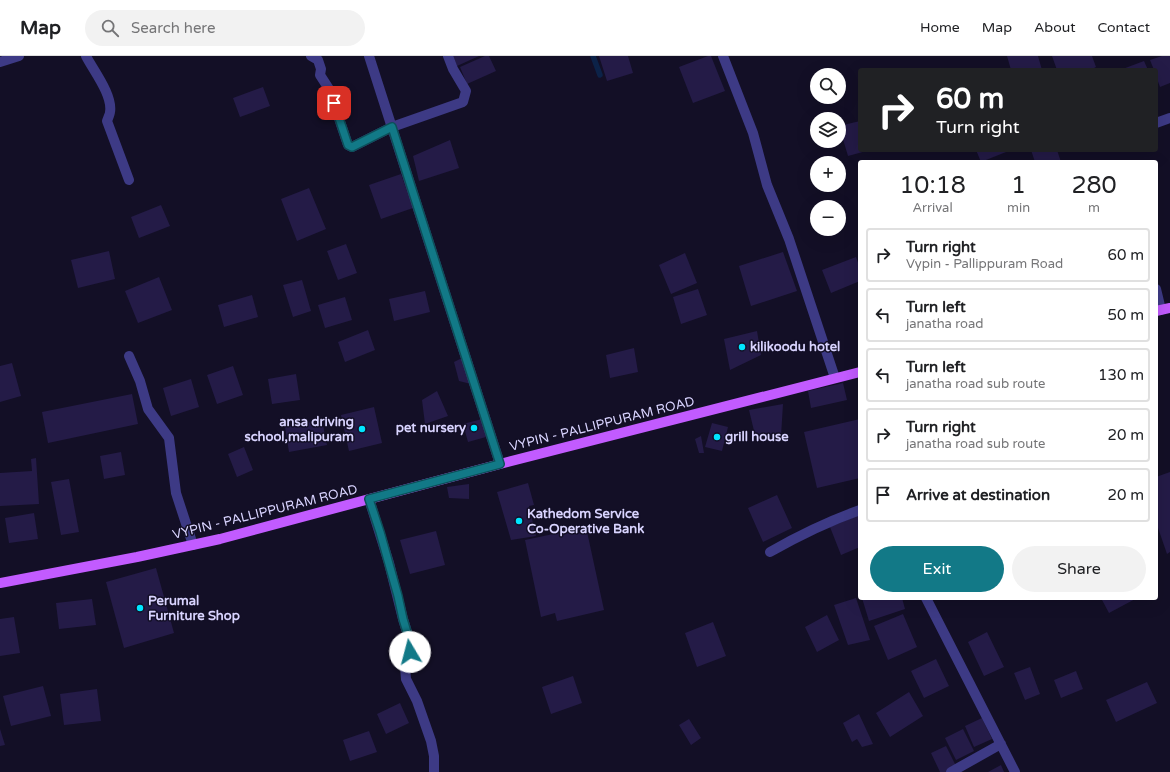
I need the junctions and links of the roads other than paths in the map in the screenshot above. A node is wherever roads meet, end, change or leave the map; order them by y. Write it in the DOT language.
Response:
graph roads {
  1 [pos="19,56"];
  2 [pos="86,56"];
  3 [pos="311,56"];
  4 [pos="369,56"];
  5 [pos="448,56"];
  6 [pos="723,56"];
  7 [pos="0,62"];
  8 [pos="1170,118"];
  9 [pos="1158,122"];
  10 [pos="392,127"];
  11 [pos="129,180"];
  12 [pos="1158,296"];
  13 [pos="1162,310"];
  14 [pos="129,356"];
  15 [pos="858,372"];
  16 [pos="836,378"];
  17 [pos="500,464"];
  18 [pos="369,499"];
  19 [pos="858,511"];
  20 [pos="193,545"];
  21 [pos="770,552"];
  22 [pos="0,583"];
  23 [pos="927,600"];
  24 [pos="1000,744"];
  25 [pos="434,772"];
  26 [pos="951,772"];
  27 [pos="1015,772"];
  1 -- 7 [label="street"];
  2 -- 11 [label="street"];
  3 -- 10 [label="street"];
  4 -- 10 [label="street"];
  5 -- 10 [label="street"];
  6 -- 16 [label="street"];
  8 -- 9 [label="street"];
  10 -- 17 [label="street"];
  12 -- 13 [label="street"];
  14 -- 20 [label="street"];
  15 -- 16 [label="main road, VYPIN - PALLIPPURAM ROAD"];
  16 -- 17 [label="main road, VYPIN - PALLIPPURAM ROAD"];
  17 -- 18 [label="main road, VYPIN - PALLIPPURAM ROAD"];
  18 -- 20 [label="main road, VYPIN - PALLIPPURAM ROAD"];
  18 -- 25 [label="street"];
  19 -- 21 [label="street"];
  20 -- 22 [label="main road, VYPIN - PALLIPPURAM ROAD"];
  23 -- 24 [label="street"];
  24 -- 26 [label="street"];
  24 -- 27 [label="street"];
}
